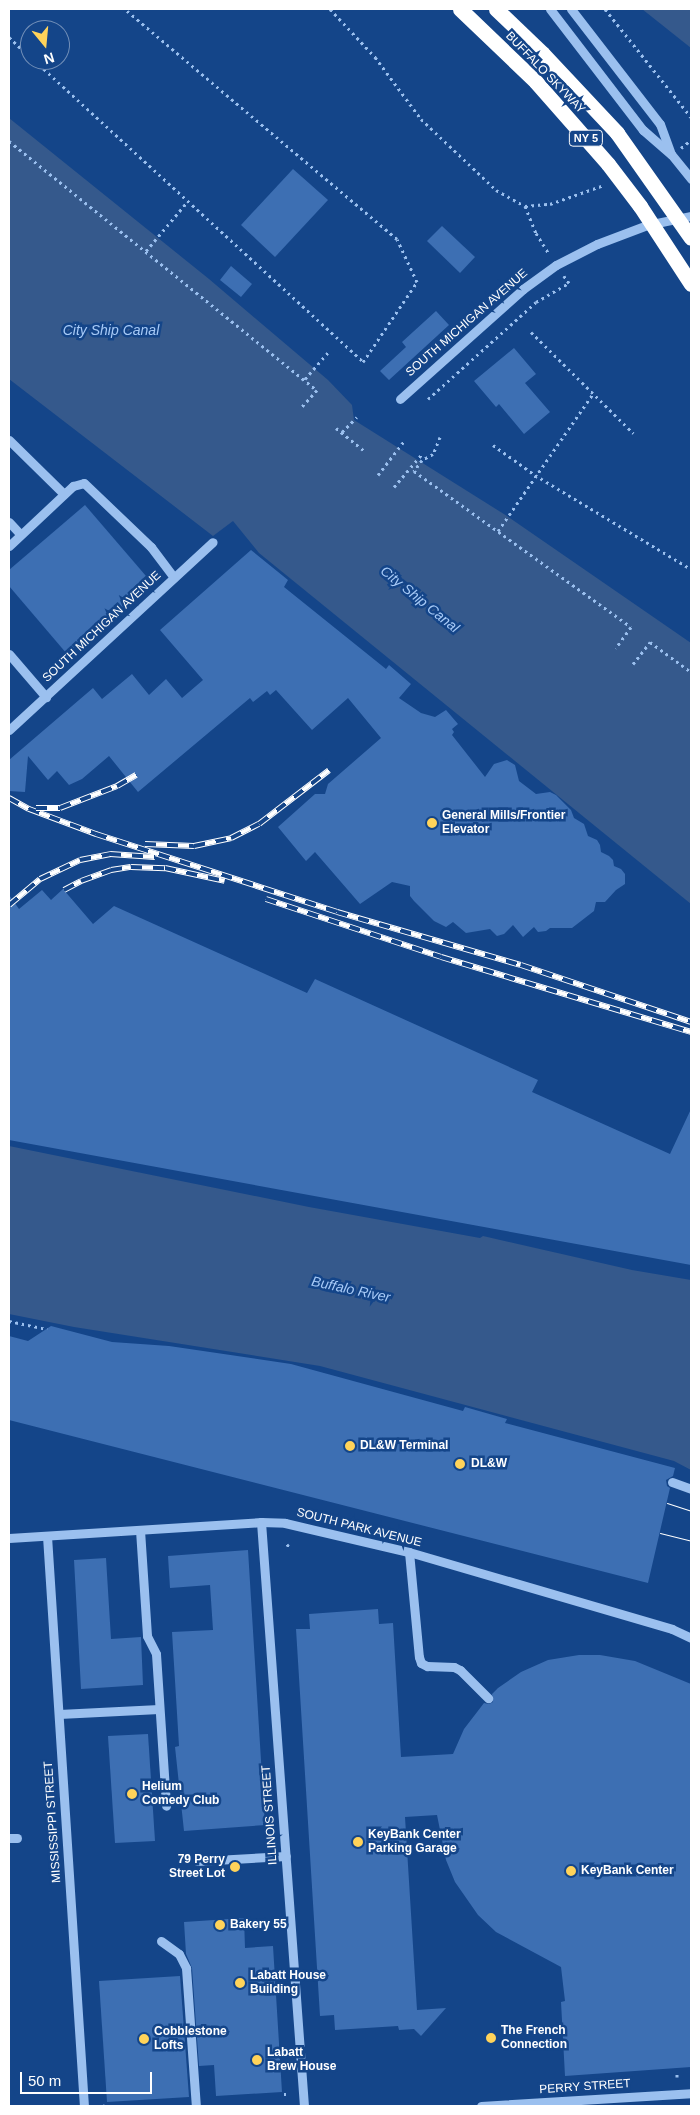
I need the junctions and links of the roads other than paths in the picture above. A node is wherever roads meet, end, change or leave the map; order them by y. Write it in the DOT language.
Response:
graph roads {
  1 [pos="460,9"];
  2 [pos="496,9"];
  3 [pos="550,9"];
  4 [pos="571,9"];
  5 [pos="671,154"];
  6 [pos="691,179"];
  7 [pos="691,216"];
  8 [pos="691,238"];
  9 [pos="691,284"];
  10 [pos="400,399"];
  11 [pos="9,440"];
  12 [pos="64,494"];
  13 [pos="9,522"];
  14 [pos="20,534"];
  15 [pos="213,542"];
  16 [pos="9,546"];
  17 [pos="174,577"];
  18 [pos="9,654"];
  19 [pos="46,697"];
  20 [pos="9,730"];
  21 [pos="672,1482"];
  22 [pos="691,1489"];
  23 [pos="261,1522"];
  24 [pos="140,1530"];
  25 [pos="47,1536"];
  26 [pos="9,1538"];
  27 [pos="409,1552"];
  28 [pos="691,1638"];
  29 [pos="488,1698"];
  30 [pos="159,1709"];
  31 [pos="59,1714"];
  32 [pos="166,1806"];
  33 [pos="286,1856"];
  34 [pos="197,1861"];
  35 [pos="161,1941"];
  36 [pos="691,2093"];
  37 [pos="84,2106"];
  38 [pos="196,2106"];
  39 [pos="304,2106"];
  40 [pos="481,2106"];
  1 -- 9 [label="highway, BUFFALO SKYWAY / NY 5, bridge"];
  2 -- 8 [label="highway, BUFFALO SKYWAY / NY 5, bridge"];
  3 -- 5 [label="street"];
  4 -- 5 [label="street"];
  5 -- 6 [label="street"];
  7 -- 10 [label="street, SOUTH MICHIGAN AVENUE"];
  11 -- 12 [label="street"];
  12 -- 14 [label="street"];
  12 -- 17 [label="street"];
  13 -- 14 [label="street"];
  14 -- 16 [label="street"];
  15 -- 17 [label="street, SOUTH MICHIGAN AVENUE"];
  17 -- 19 [label="street, SOUTH MICHIGAN AVENUE"];
  18 -- 19 [label="street"];
  19 -- 20 [label="street, SOUTH MICHIGAN AVENUE"];
  21 -- 22 [label="street"];
  23 -- 24 [label="street, SOUTH PARK AVENUE"];
  23 -- 27 [label="street, SOUTH PARK AVENUE"];
  23 -- 33 [label="street, ILLINOIS STREET"];
  24 -- 25 [label="street, SOUTH PARK AVENUE"];
  24 -- 30 [label="street"];
  25 -- 26 [label="street, SOUTH PARK AVENUE"];
  25 -- 31 [label="street, MISSISSIPPI STREET"];
  27 -- 28 [label="street, SOUTH PARK AVENUE"];
  27 -- 29 [label="street"];
  30 -- 31 [label="street"];
  30 -- 32 [label="street"];
  31 -- 37 [label="street, MISSISSIPPI STREET"];
  33 -- 34 [label="street"];
  33 -- 39 [label="street, ILLINOIS STREET"];
  35 -- 38 [label="street"];
  36 -- 40 [label="street, PERRY STREET"];
}
